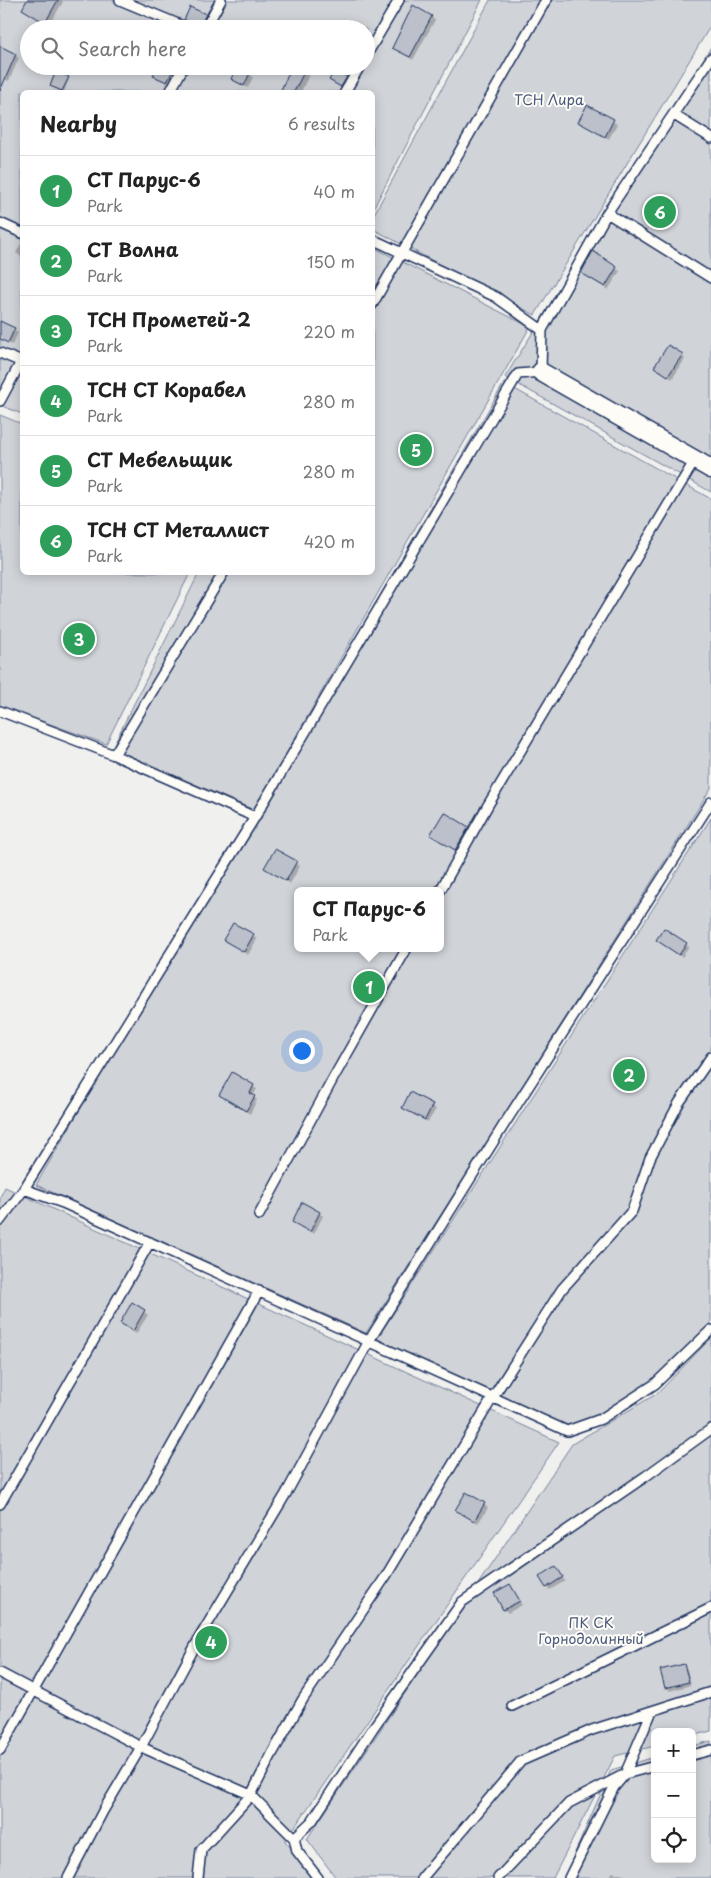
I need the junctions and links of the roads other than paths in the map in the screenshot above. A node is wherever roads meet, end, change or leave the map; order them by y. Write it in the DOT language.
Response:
graph roads {
  1 [pos="120,0"];
  2 [pos="221,0"];
  3 [pos="398,0"];
  4 [pos="546,0"];
  5 [pos="168,20"];
  6 [pos="210,20"];
  7 [pos="375,40"];
  8 [pos="711,58"];
  9 [pos="179,75"];
  10 [pos="355,75"];
  11 [pos="171,90"];
  12 [pos="346,90"];
  13 [pos="674,115"];
  14 [pos="711,138"];
  15 [pos="607,213"];
  16 [pos="0,223"];
  17 [pos="20,232"];
  18 [pos="375,240"];
  19 [pos="401,252"];
  20 [pos="711,278"];
  21 [pos="375,300"];
  22 [pos="542,330"];
  23 [pos="0,353"];
  24 [pos="20,360"];
  25 [pos="20,365"];
  26 [pos="540,372"];
  27 [pos="0,401"];
  28 [pos="695,460"];
  29 [pos="711,469"];
  30 [pos="222,575"];
  31 [pos="0,711"];
  32 [pos="114,755"];
  33 [pos="711,802"];
  34 [pos="255,817"];
  35 [pos="442,887"];
  36 [pos="405,952"];
  37 [pos="711,1057"];
  38 [pos="24,1189"];
  39 [pos="259,1215"];
  40 [pos="0,1221"];
  41 [pos="150,1242"];
  42 [pos="259,1292"];
  43 [pos="711,1330"];
  44 [pos="369,1341"];
  45 [pos="493,1397"];
  46 [pos="711,1429"];
  47 [pos="0,1504"];
  48 [pos="711,1608"];
  49 [pos="0,1673"];
  50 [pos="33,1690"];
  51 [pos="711,1692"];
  52 [pos="512,1706"];
  53 [pos="652,1711"];
  54 [pos="141,1747"];
  55 [pos="0,1750"];
  56 [pos="711,1750"];
  57 [pos="696,1754"];
  58 [pos="651,1767"];
  59 [pos="625,1774"];
  60 [pos="251,1795"];
  61 [pos="294,1838"];
  62 [pos="68,1878"];
  63 [pos="198,1878"];
  64 [pos="318,1878"];
  65 [pos="422,1878"];
  66 [pos="498,1878"];
  67 [pos="569,1878"];
  1 -- 5 [label="lane"];
  2 -- 6 [label="lane"];
  3 -- 7 [label="lane"];
  4 -- 19 [label="lane"];
  8 -- 13 [label="lane"];
  9 -- 11 [label="lane"];
  10 -- 12 [label="lane"];
  13 -- 14 [label="lane"];
  13 -- 15 [label="lane"];
  15 -- 20 [label="lane"];
  15 -- 22 [label="lane"];
  16 -- 17 [label="lane"];
  18 -- 19 [label="lane"];
  19 -- 21 [label="lane"];
  19 -- 22 [label="lane"];
  22 -- 26 [label="lane"];
  23 -- 24 [label="lane"];
  25 -- 27 [label="lane"];
  26 -- 28 [label="street"];
  26 -- 34 [label="lane"];
  28 -- 29 [label="street"];
  28 -- 35 [label="lane"];
  30 -- 32 [label="lane"];
  31 -- 32 [label="lane"];
  32 -- 34 [label="lane"];
  33 -- 44 [label="lane"];
  34 -- 38 [label="lane"];
  36 -- 39 [label="lane"];
  37 -- 45 [label="lane"];
  38 -- 40 [label="lane"];
  38 -- 41 [label="lane"];
  41 -- 42 [label="lane"];
  41 -- 47 [label="lane"];
  42 -- 44 [label="lane"];
  42 -- 50 [label="lane"];
  43 -- 45 [label="lane"];
  44 -- 45 [label="lane"];
  44 -- 54 [label="lane"];
  45 -- 60 [label="lane"];
  46 -- 61 [label="lane"];
  48 -- 52 [label="lane"];
  49 -- 50 [label="lane"];
  50 -- 54 [label="lane"];
  50 -- 55 [label="lane"];
  51 -- 53 [label="lane"];
  53 -- 59 [label="lane"];
  53 -- 65 [label="lane"];
  54 -- 60 [label="lane"];
  54 -- 62 [label="lane"];
  56 -- 57 [label="lane"];
  58 -- 59 [label="lane"];
  59 -- 66 [label="lane"];
  59 -- 67 [label="lane"];
  60 -- 61 [label="lane"];
  60 -- 63 [label="lane"];
  61 -- 64 [label="lane"];
}
